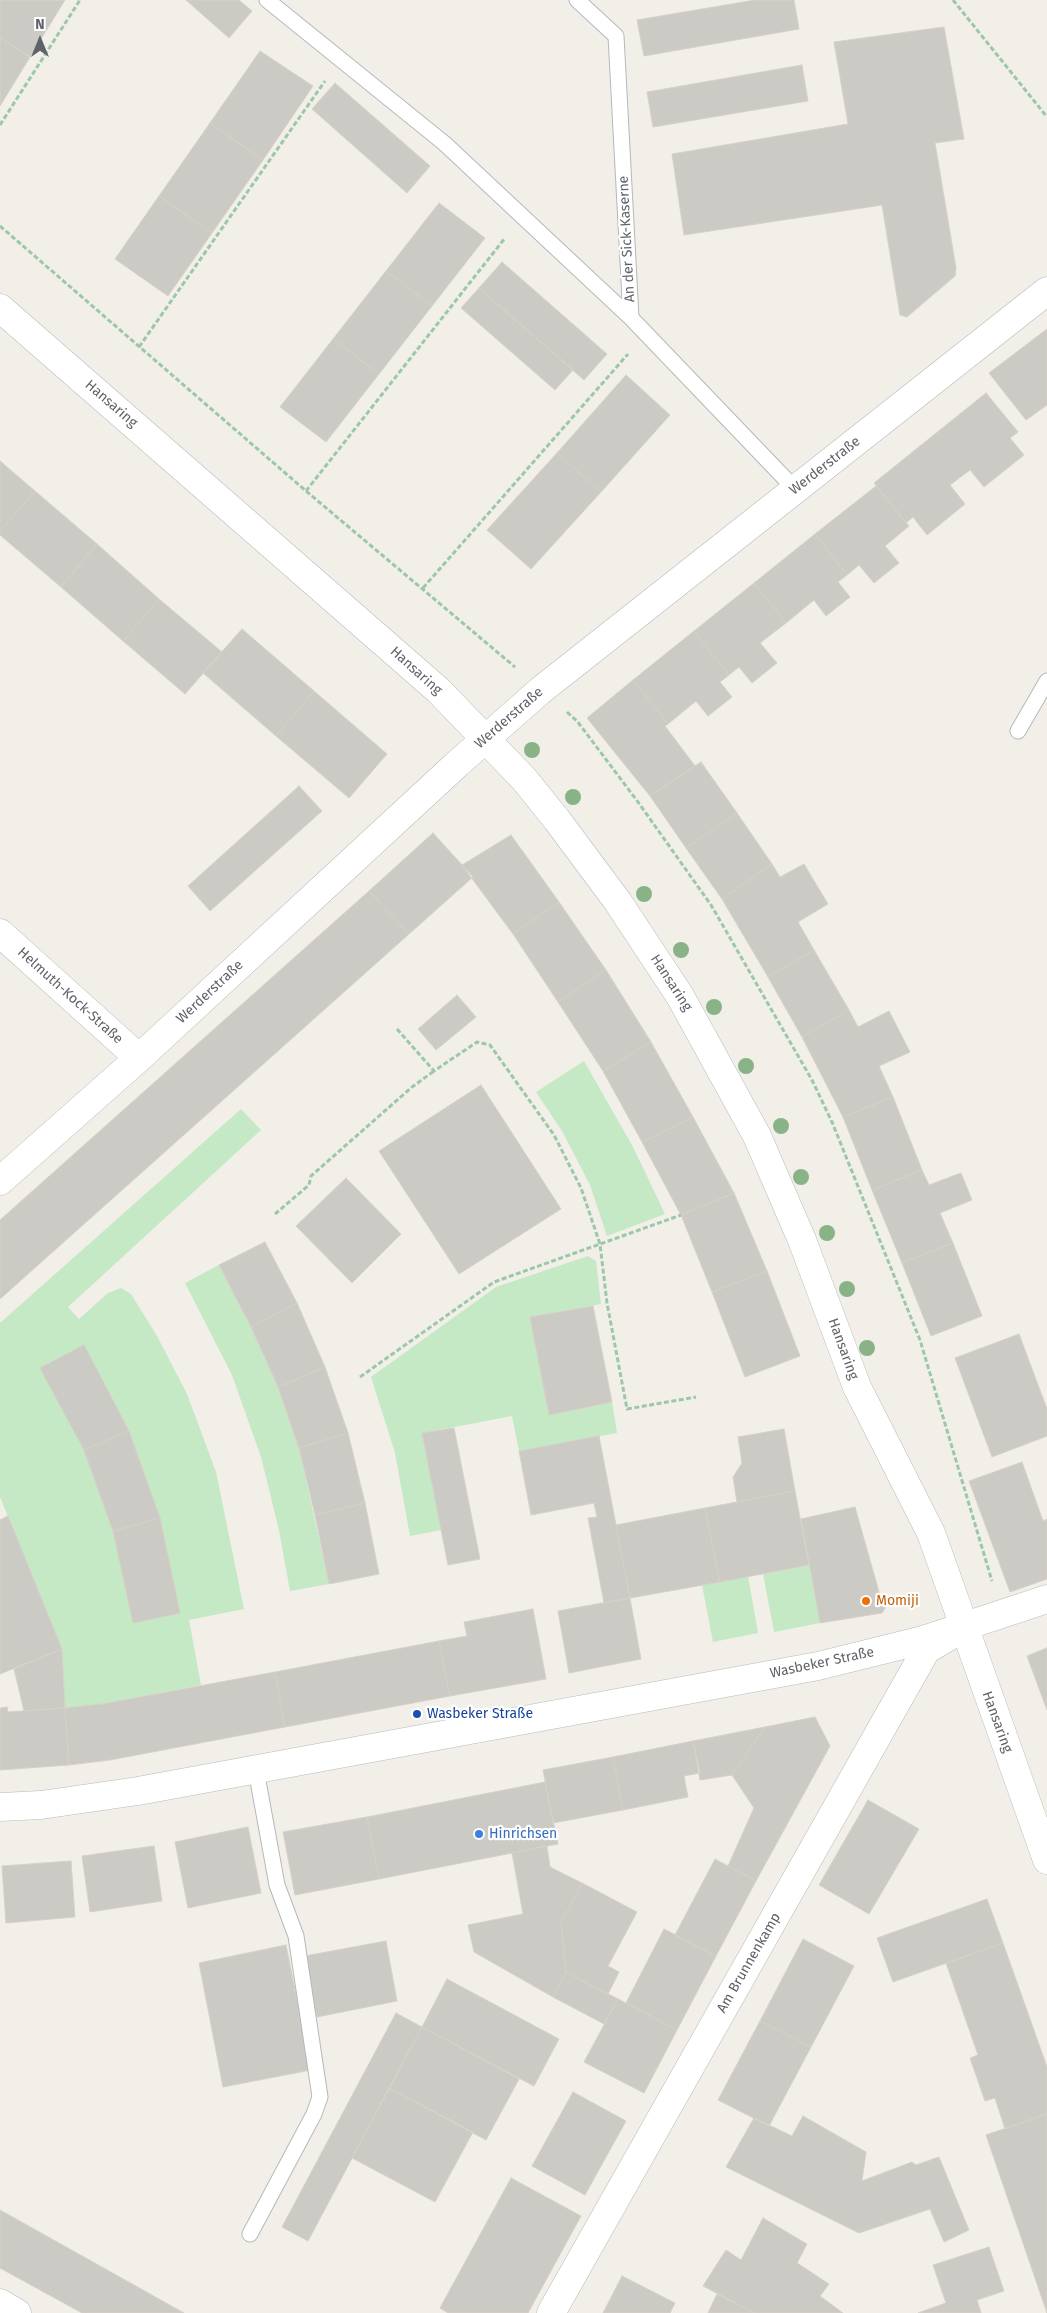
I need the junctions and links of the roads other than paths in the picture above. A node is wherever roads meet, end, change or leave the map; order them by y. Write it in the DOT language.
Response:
graph roads {
  1 [pos="268,0"];
  2 [pos="577,0"];
  3 [pos="1047,291"];
  4 [pos="0,308"];
  5 [pos="631,318"];
  6 [pos="796,489"];
  7 [pos="1047,681"];
  8 [pos="1018,731"];
  9 [pos="485,738"];
  10 [pos="0,934"];
  11 [pos="139,1058"];
  12 [pos="0,1181"];
  13 [pos="1047,1599"];
  14 [pos="963,1628"];
  15 [pos="256,1770"];
  16 [pos="0,1807"];
  17 [pos="1047,1860"];
  18 [pos="250,2234"];
  19 [pos="0,2303"];
  20 [pos="17,2313"];
  21 [pos="551,2313"];
  1 -- 5 [label="lane"];
  2 -- 5 [label="lane, An der Sick-Kaserne"];
  3 -- 6 [label="street, Werderstraße"];
  4 -- 9 [label="street, Hansaring"];
  5 -- 6 [label="lane, An der Sick-Kaserne"];
  6 -- 9 [label="street, Werderstraße"];
  7 -- 8 [label="lane"];
  9 -- 11 [label="street, Werderstraße"];
  9 -- 14 [label="street, Hansaring"];
  10 -- 11 [label="street, Helmuth-Kock-Straße"];
  11 -- 12 [label="street, Werderstraße"];
  13 -- 14 [label="street, Wasbeker Straße"];
  14 -- 15 [label="street, Wasbeker Straße"];
  14 -- 17 [label="street, Hansaring"];
  14 -- 21 [label="street, Am Brunnenkamp"];
  15 -- 16 [label="street, Wasbeker Straße"];
  15 -- 18 [label="lane"];
  19 -- 20 [label="street"];
}
